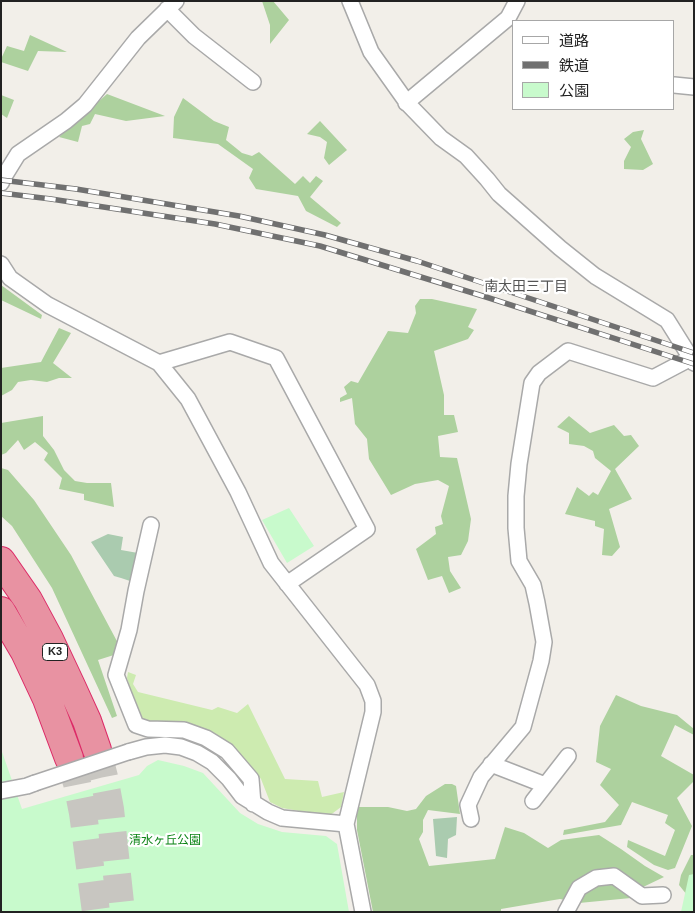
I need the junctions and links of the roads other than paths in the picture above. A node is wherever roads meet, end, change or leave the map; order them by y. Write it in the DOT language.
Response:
graph roads {
  1 [pos="350,1"];
  2 [pos="517,1"];
  3 [pos="172,5"];
  4 [pos="511,22"];
  5 [pos="253,82"];
  6 [pos="675,85"];
  7 [pos="694,87"];
  8 [pos="406,103"];
  9 [pos="1,183"];
  10 [pos="1,264"];
  11 [pos="692,360"];
  12 [pos="159,363"];
  13 [pos="151,525"];
  14 [pos="1,561"];
  15 [pos="287,584"];
  16 [pos="1,610"];
  17 [pos="97,750"];
  18 [pos="568,756"];
  19 [pos="69,758"];
  20 [pos="491,764"];
  21 [pos="545,785"];
  22 [pos="1,791"];
  23 [pos="533,801"];
  24 [pos="253,804"];
  25 [pos="471,818"];
  26 [pos="346,824"];
  27 [pos="663,895"];
  28 [pos="363,912"];
  29 [pos="566,912"];
  1 -- 8 [label="street"];
  2 -- 4 [label="street"];
  3 -- 5 [label="street"];
  3 -- 9 [label="street"];
  4 -- 8 [label="street"];
  6 -- 7 [label="street"];
  8 -- 11 [label="street"];
  10 -- 12 [label="street"];
  11 -- 20 [label="street"];
  12 -- 15 [label="street"];
  12 -- 15 [label="street"];
  13 -- 24 [label="street"];
  14 -- 17 [label="highway, K3"];
  15 -- 26 [label="street"];
  16 -- 19 [label="highway, K3"];
  18 -- 21 [label="street"];
  20 -- 21 [label="street"];
  20 -- 25 [label="street"];
  21 -- 23 [label="street"];
  22 -- 24 [label="street, bridge"];
  24 -- 26 [label="street"];
  26 -- 28 [label="street"];
  27 -- 29 [label="street"];
}
